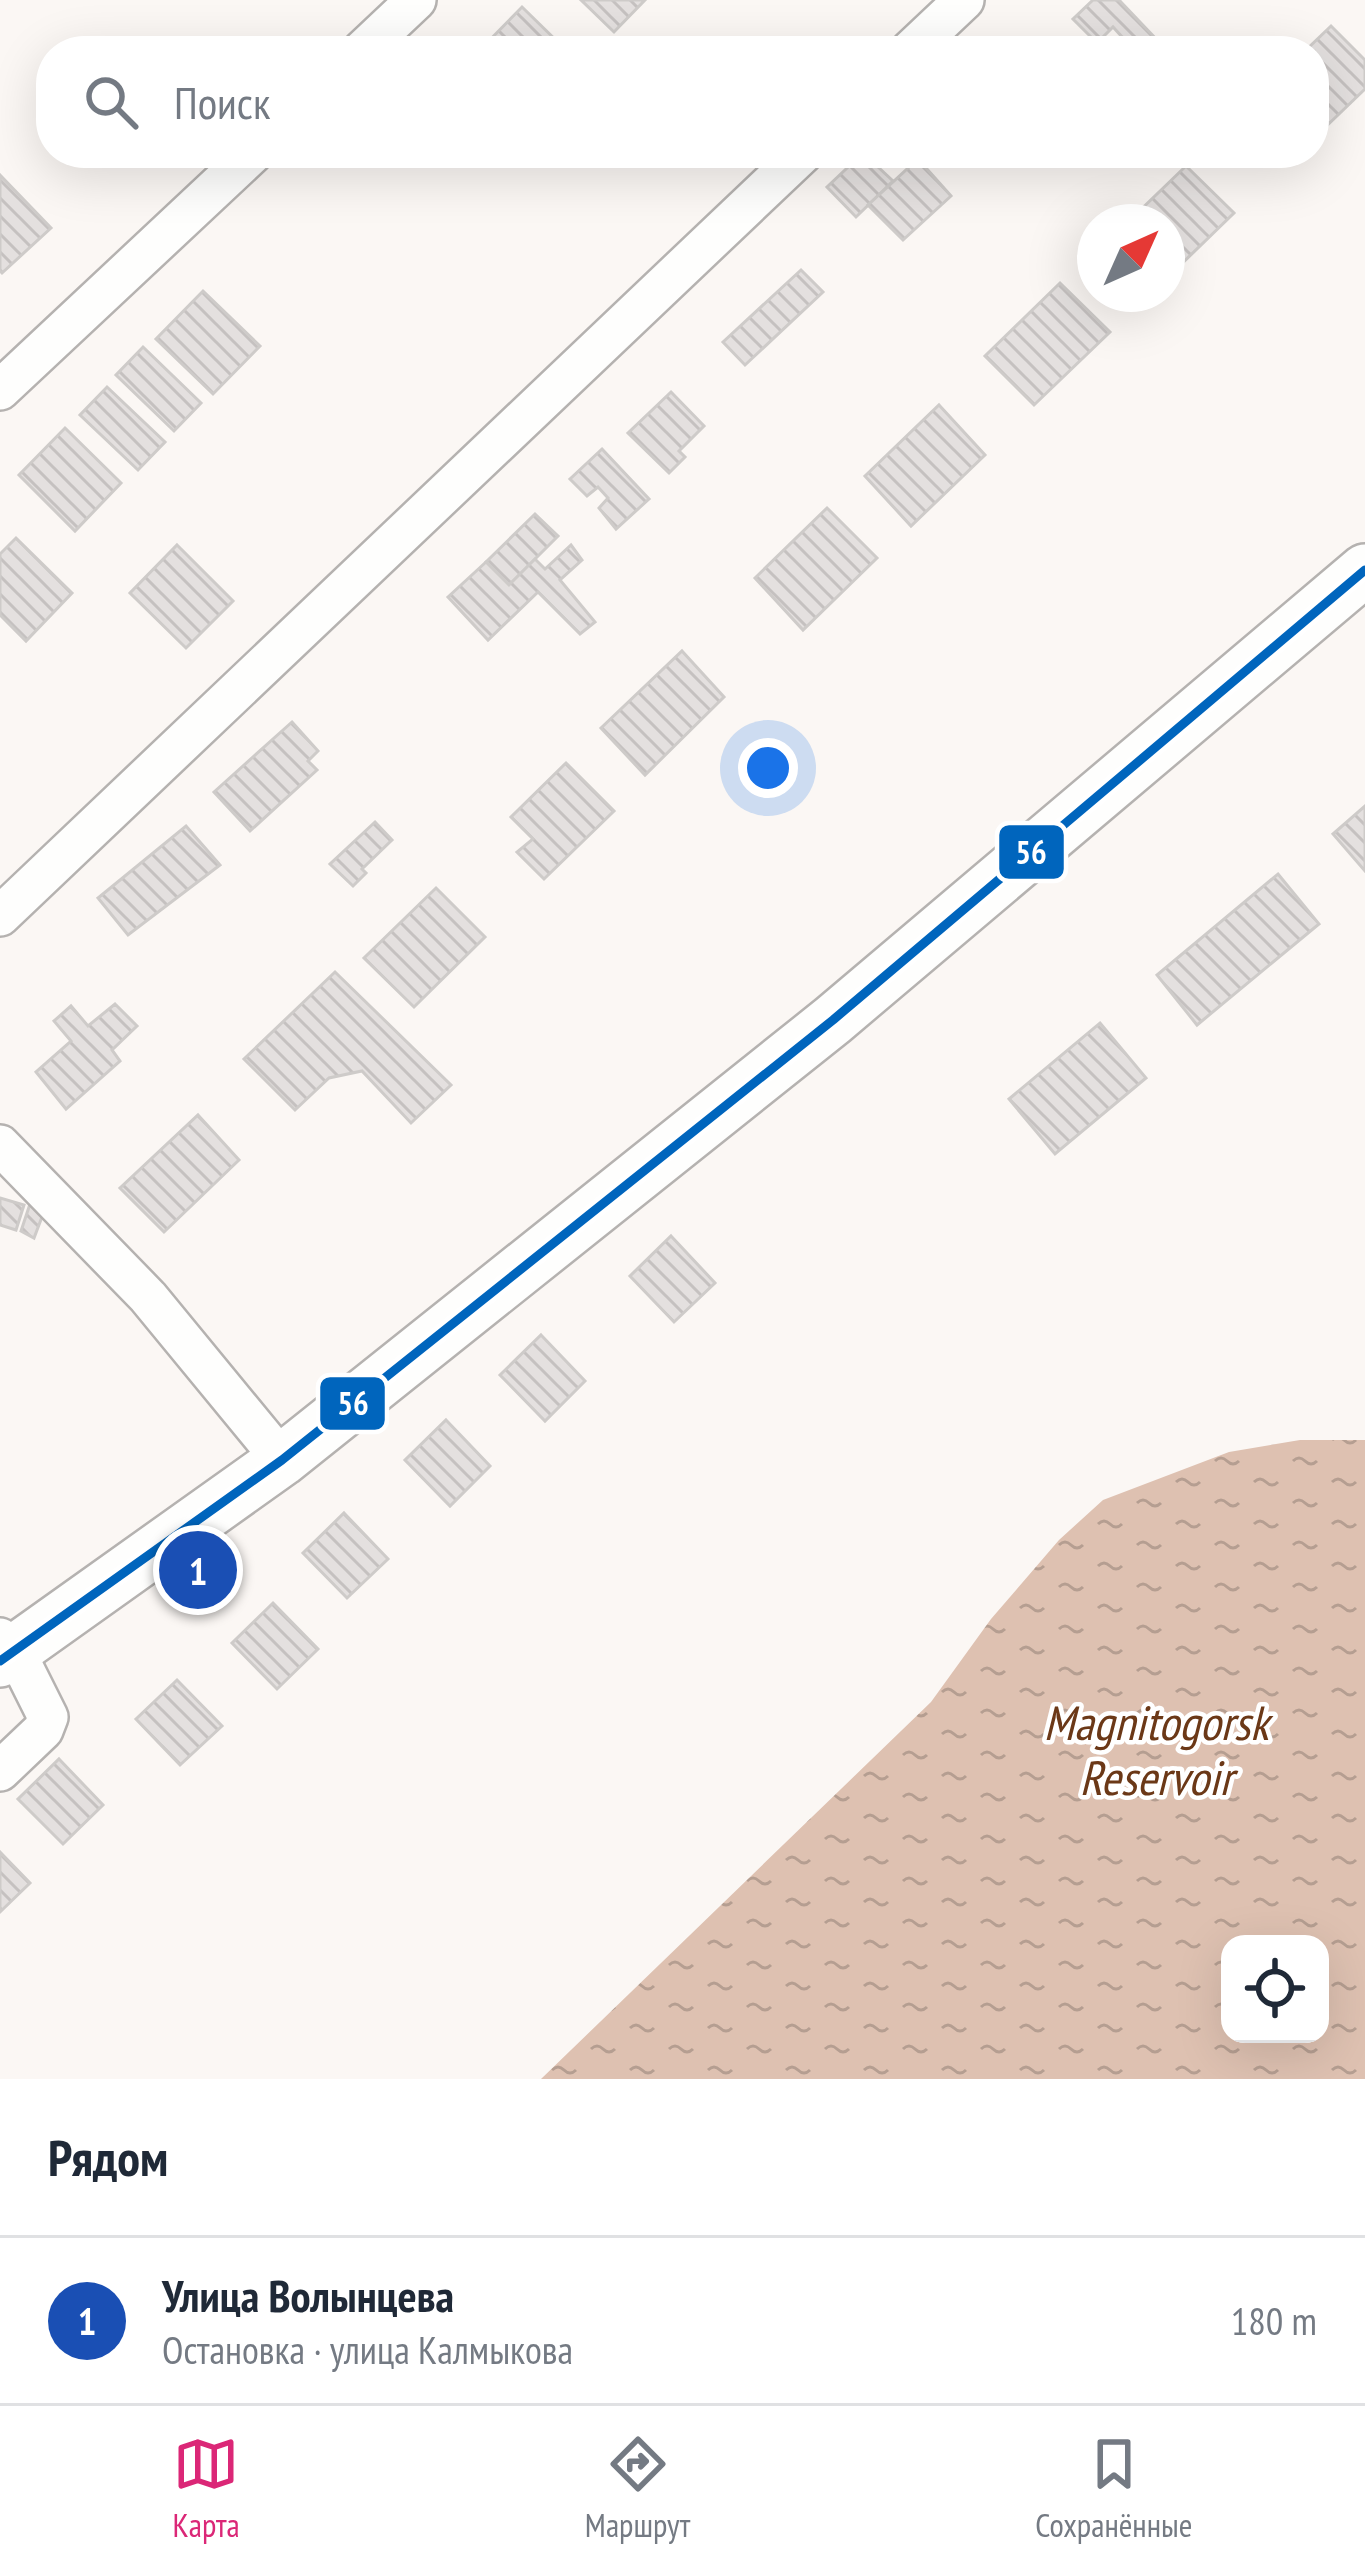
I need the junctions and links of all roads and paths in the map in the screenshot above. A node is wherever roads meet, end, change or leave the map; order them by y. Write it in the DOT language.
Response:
graph roads {
  1 [pos="416,0"];
  2 [pos="964,0"];
  3 [pos="378,36"];
  4 [pos="926,36"];
  5 [pos="237,168"];
  6 [pos="787,168"];
  7 [pos="0,390"];
  8 [pos="1365,569"];
  9 [pos="0,916"];
  10 [pos="0,1145"];
  11 [pos="282,1460"];
  12 [pos="5,1650"];
  13 [pos="0,1771"];
  1 -- 3 [label="street"];
  2 -- 4 [label="street"];
  5 -- 7 [label="street"];
  6 -- 9 [label="street"];
  8 -- 11 [label="main road"];
  10 -- 11 [label="street"];
  11 -- 12 [label="main road"];
  12 -- 13 [label="street"];
}
